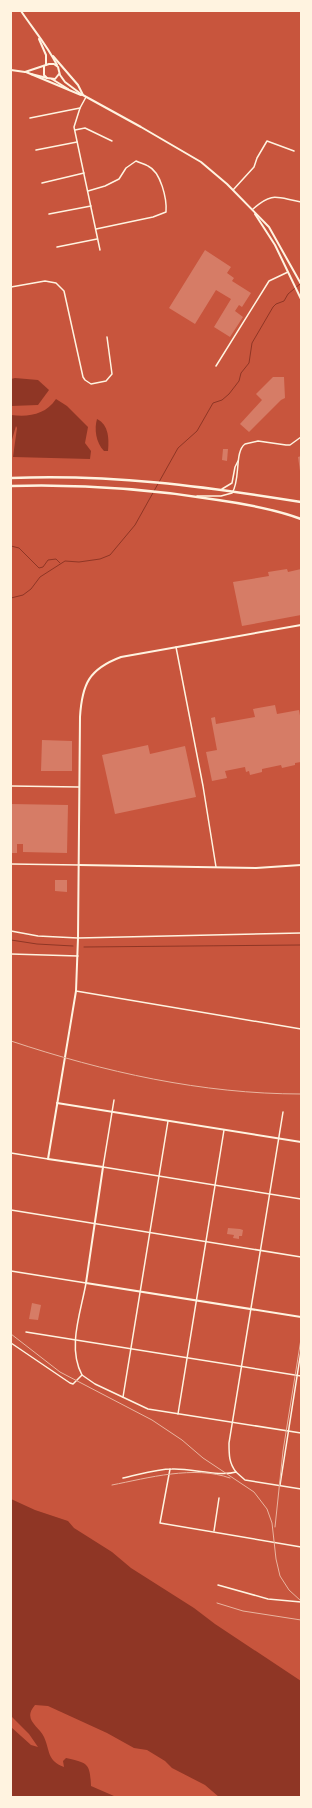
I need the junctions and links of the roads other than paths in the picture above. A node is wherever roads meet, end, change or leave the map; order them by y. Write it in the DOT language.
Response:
graph roads {
  1 [pos="21,11"];
  2 [pos="37,36"];
  3 [pos="49,49"];
  4 [pos="57,65"];
  5 [pos="45,66"];
  6 [pos="11,70"];
  7 [pos="25,72"];
  8 [pos="59,73"];
  9 [pos="47,78"];
  10 [pos="52,79"];
  11 [pos="73,92"];
  12 [pos="85,96"];
  13 [pos="80,108"];
  14 [pos="30,118"];
  15 [pos="75,130"];
  16 [pos="112,141"];
  17 [pos="77,142"];
  18 [pos="36,150"];
  19 [pos="294,151"];
  20 [pos="84,174"];
  21 [pos="42,183"];
  22 [pos="233,190"];
  23 [pos="88,191"];
  24 [pos="301,202"];
  25 [pos="91,206"];
  26 [pos="253,209"];
  27 [pos="49,214"];
  28 [pos="96,229"];
  29 [pos="97,239"];
  30 [pos="57,247"];
  31 [pos="100,250"];
  32 [pos="288,272"];
  33 [pos="301,284"];
  34 [pos="11,287"];
  35 [pos="301,299"];
  36 [pos="107,337"];
  37 [pos="216,366"];
  38 [pos="301,437"];
  39 [pos="238,461"];
  40 [pos="11,478"];
  41 [pos="11,486"];
  42 [pos="222,489"];
  43 [pos="234,491"];
  44 [pos="196,496"];
  45 [pos="301,502"];
  46 [pos="301,519"];
  47 [pos="301,625"];
  48 [pos="176,647"];
  49 [pos="11,786"];
  50 [pos="79,787"];
  51 [pos="11,864"];
  52 [pos="79,865"];
  53 [pos="301,865"];
  54 [pos="216,867"];
  55 [pos="11,931"];
  56 [pos="301,934"];
  57 [pos="78,938"];
  58 [pos="11,954"];
  59 [pos="78,956"];
  60 [pos="76,991"];
  61 [pos="301,1028"];
  62 [pos="114,1100"];
  63 [pos="57,1103"];
  64 [pos="113,1112"];
  65 [pos="283,1112"];
  66 [pos="168,1121"];
  67 [pos="224,1130"];
  68 [pos="278,1139"];
  69 [pos="301,1142"];
  70 [pos="11,1153"];
  71 [pos="48,1159"];
  72 [pos="103,1167"];
  73 [pos="158,1176"];
  74 [pos="214,1185"];
  75 [pos="270,1195"];
  76 [pos="301,1199"];
  77 [pos="11,1210"];
  78 [pos="94,1224"];
  79 [pos="150,1233"];
  80 [pos="205,1242"];
  81 [pos="260,1250"];
  82 [pos="301,1257"];
  83 [pos="11,1271"];
  84 [pos="86,1283"];
  85 [pos="140,1291"];
  86 [pos="196,1300"];
  87 [pos="252,1309"];
  88 [pos="301,1317"];
  89 [pos="26,1332"];
  90 [pos="76,1340"];
  91 [pos="11,1343"];
  92 [pos="132,1349"];
  93 [pos="301,1351"];
  94 [pos="186,1357"];
  95 [pos="242,1367"];
  96 [pos="82,1375"];
  97 [pos="297,1375"];
  98 [pos="301,1376"];
  99 [pos="123,1397"];
  100 [pos="178,1414"];
  101 [pos="232,1422"];
  102 [pos="288,1431"];
  103 [pos="301,1433"];
  104 [pos="170,1469"];
  105 [pos="236,1472"];
  106 [pos="123,1478"];
  107 [pos="280,1486"];
  108 [pos="301,1489"];
  109 [pos="219,1498"];
  110 [pos="214,1531"];
  111 [pos="301,1547"];
  112 [pos="218,1585"];
  113 [pos="301,1602"];
  1 -- 2 [label="street"];
  2 -- 3 [label="street"];
  2 -- 5 [label="street"];
  3 -- 4 [label="street"];
  3 -- 12 [label="street"];
  4 -- 5 [label="street"];
  4 -- 8 [label="street"];
  5 -- 7 [label="street"];
  5 -- 9 [label="street"];
  6 -- 7 [label="street"];
  7 -- 9 [label="street"];
  7 -- 11 [label="street"];
  8 -- 10 [label="street"];
  8 -- 12 [label="street"];
  9 -- 10 [label="street"];
  10 -- 11 [label="street"];
  11 -- 12 [label="street"];
  12 -- 13 [label="street"];
  12 -- 22 [label="street"];
  13 -- 14 [label="street"];
  13 -- 15 [label="street"];
  15 -- 16 [label="street"];
  15 -- 17 [label="street"];
  17 -- 18 [label="street"];
  17 -- 20 [label="street"];
  19 -- 22 [label="street"];
  20 -- 21 [label="street"];
  20 -- 23 [label="street"];
  22 -- 26 [label="street"];
  23 -- 25 [label="street"];
  23 -- 28 [label="street"];
  24 -- 26 [label="street"];
  25 -- 27 [label="street"];
  25 -- 28 [label="street"];
  26 -- 32 [label="street"];
  26 -- 33 [label="street"];
  28 -- 29 [label="street"];
  29 -- 30 [label="street"];
  29 -- 31 [label="street"];
  32 -- 35 [label="street"];
  32 -- 37 [label="street"];
  34 -- 36 [label="street"];
  38 -- 39 [label="street"];
  39 -- 42 [label="street"];
  39 -- 43 [label="street"];
  40 -- 42 [label="highway"];
  41 -- 44 [label="highway"];
  42 -- 43 [label="highway"];
  43 -- 44 [label="street"];
  43 -- 45 [label="highway"];
  44 -- 46 [label="highway"];
  47 -- 48 [label="street"];
  48 -- 50 [label="street"];
  48 -- 54 [label="street"];
  49 -- 50 [label="street"];
  50 -- 52 [label="street"];
  51 -- 52 [label="street"];
  52 -- 54 [label="street"];
  52 -- 57 [label="street"];
  53 -- 54 [label="street"];
  55 -- 57 [label="street"];
  56 -- 57 [label="street"];
  57 -- 59 [label="street"];
  58 -- 59 [label="street"];
  59 -- 60 [label="street"];
  60 -- 61 [label="street"];
  60 -- 63 [label="street"];
  62 -- 64 [label="street"];
  63 -- 64 [label="street"];
  63 -- 71 [label="street"];
  64 -- 66 [label="street"];
  64 -- 72 [label="street"];
  65 -- 68 [label="street"];
  66 -- 67 [label="street"];
  66 -- 73 [label="street"];
  67 -- 68 [label="street"];
  67 -- 74 [label="street"];
  68 -- 69 [label="street"];
  68 -- 75 [label="street"];
  70 -- 71 [label="street"];
  71 -- 72 [label="street"];
  72 -- 73 [label="street"];
  72 -- 78 [label="street"];
  73 -- 74 [label="street"];
  73 -- 79 [label="street"];
  74 -- 75 [label="street"];
  74 -- 80 [label="street"];
  75 -- 76 [label="street"];
  75 -- 81 [label="street"];
  77 -- 78 [label="street"];
  78 -- 79 [label="street"];
  78 -- 84 [label="street"];
  79 -- 80 [label="street"];
  79 -- 85 [label="street"];
  80 -- 81 [label="street"];
  80 -- 86 [label="street"];
  81 -- 82 [label="street"];
  81 -- 87 [label="street"];
  83 -- 84 [label="street"];
  84 -- 85 [label="street"];
  84 -- 90 [label="street"];
  85 -- 86 [label="street"];
  85 -- 92 [label="street"];
  86 -- 87 [label="street"];
  86 -- 94 [label="street"];
  87 -- 88 [label="street"];
  87 -- 95 [label="street"];
  89 -- 90 [label="street"];
  90 -- 92 [label="street"];
  90 -- 96 [label="street"];
  91 -- 96 [label="street"];
  92 -- 94 [label="street"];
  92 -- 99 [label="street"];
  93 -- 97 [label="street"];
  94 -- 95 [label="street"];
  94 -- 100 [label="street"];
  95 -- 97 [label="street"];
  95 -- 101 [label="street"];
  96 -- 99 [label="street"];
  97 -- 98 [label="street"];
  97 -- 102 [label="street"];
  99 -- 100 [label="street"];
  100 -- 101 [label="street"];
  101 -- 102 [label="street"];
  101 -- 105 [label="street"];
  102 -- 103 [label="street"];
  102 -- 107 [label="street"];
  104 -- 105 [label="street"];
  104 -- 106 [label="street"];
  104 -- 110 [label="street"];
  105 -- 107 [label="street"];
  107 -- 108 [label="street"];
  109 -- 110 [label="street"];
  110 -- 111 [label="street"];
  112 -- 113 [label="street"];
}
